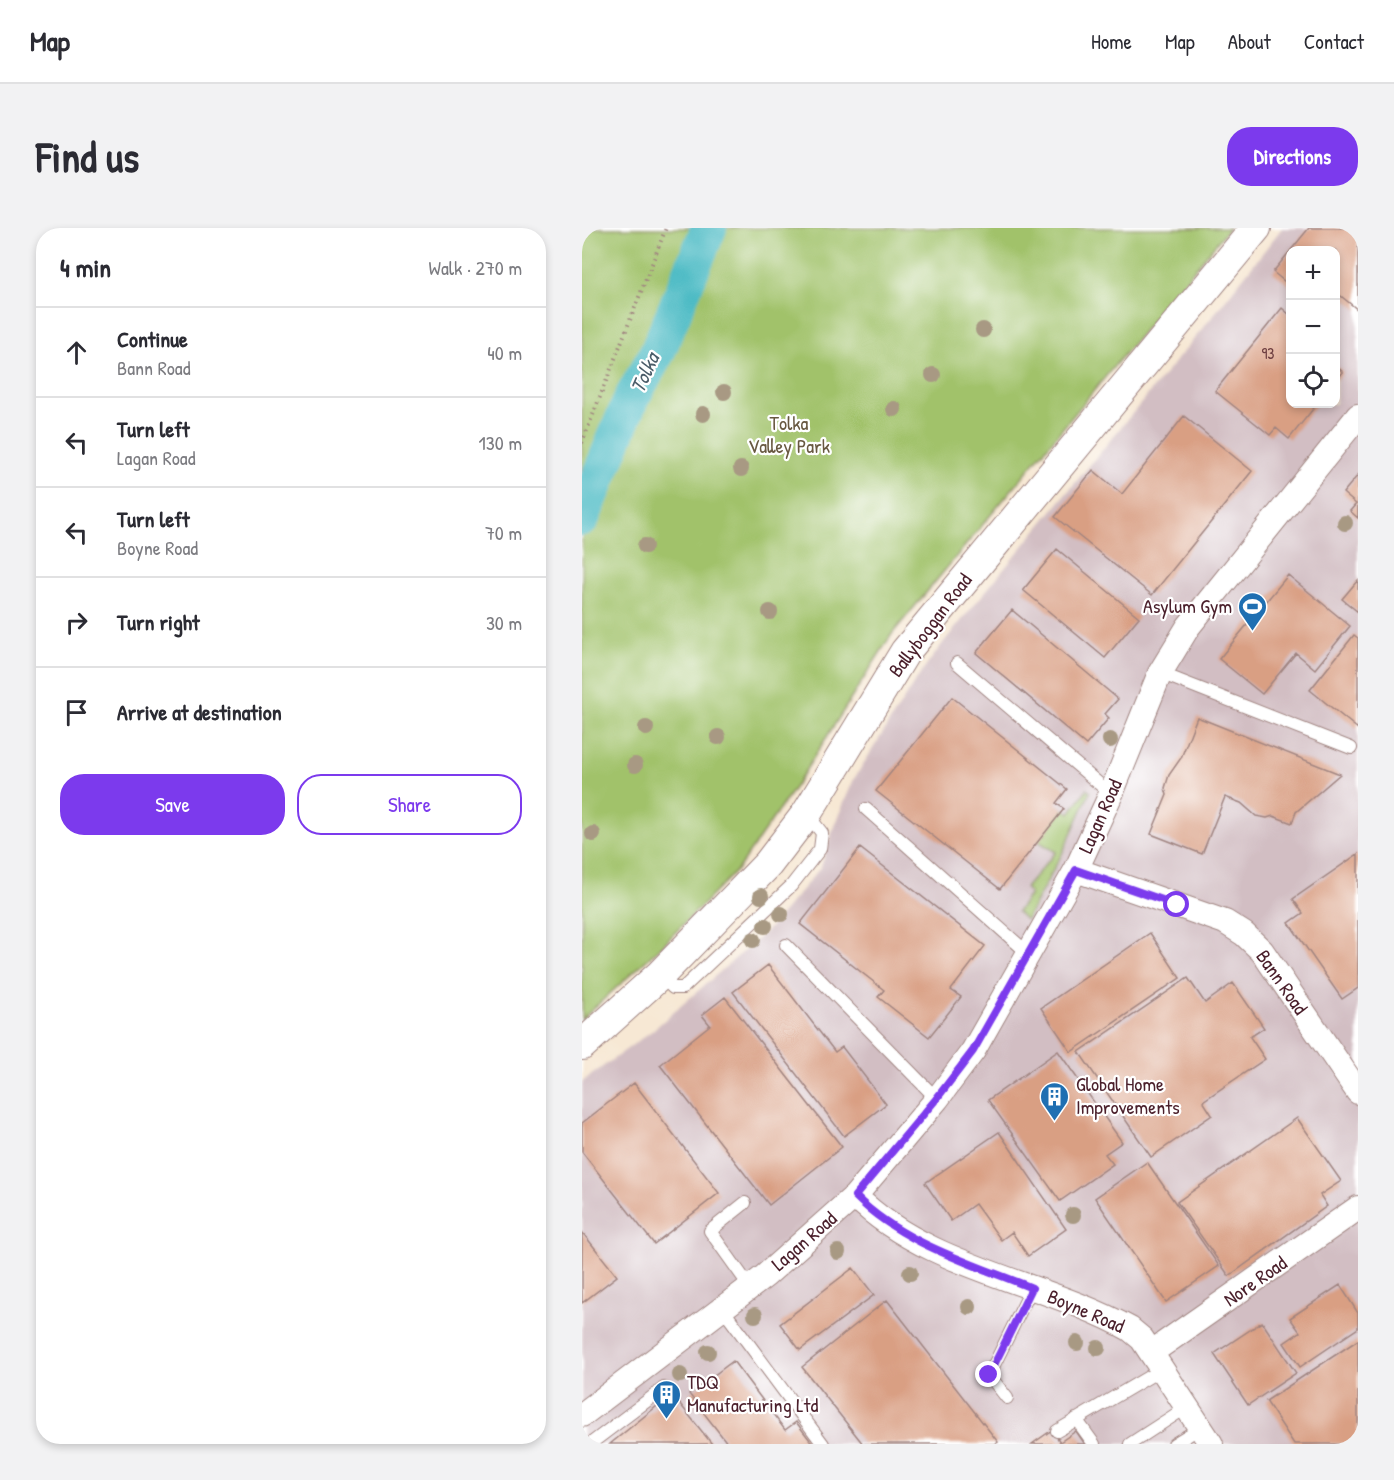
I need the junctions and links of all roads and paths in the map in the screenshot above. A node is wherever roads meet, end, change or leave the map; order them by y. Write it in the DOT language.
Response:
graph roads {
  1 [pos="666,228"];
  2 [pos="1256,228"];
  3 [pos="1358,416"];
  4 [pos="582,443"];
  5 [pos="957,663"];
  6 [pos="1160,673"];
  7 [pos="1351,748"];
  8 [pos="1111,794"];
  9 [pos="866,808"];
  10 [pos="1076,870"];
  11 [pos="786,945"];
  12 [pos="1030,955"];
  13 [pos="582,1046"];
  14 [pos="1358,1092"];
  15 [pos="937,1098"];
  16 [pos="855,1196"];
  17 [pos="745,1203"];
  18 [pos="1358,1208"];
  19 [pos="750,1287"];
  20 [pos="1032,1288"];
  21 [pos="722,1308"];
  22 [pos="1157,1360"];
  23 [pos="664,1388"];
  24 [pos="1007,1398"];
  25 [pos="1187,1407"];
  26 [pos="582,1415"];
  27 [pos="1076,1419"];
  28 [pos="1057,1431"];
  29 [pos="1205,1436"];
  30 [pos="590,1444"];
  31 [pos="823,1444"];
  32 [pos="1094,1444"];
  33 [pos="1130,1444"];
  34 [pos="1174,1444"];
  1 -- 4 [label="path"];
  2 -- 13 [label="street, Ballyboggan Road"];
  3 -- 6 [label="street, Lagan Road"];
  5 -- 8 [label="lane"];
  6 -- 7 [label="lane"];
  6 -- 8 [label="street, Lagan Road"];
  8 -- 10 [label="street, Lagan Road"];
  9 -- 12 [label="lane"];
  10 -- 12 [label="street, Lagan Road"];
  10 -- 14 [label="street, Bann Road"];
  11 -- 15 [label="lane"];
  12 -- 15 [label="street, Lagan Road"];
  15 -- 16 [label="street, Lagan Road"];
  16 -- 19 [label="street, Lagan Road"];
  16 -- 20 [label="street, Boyne Road"];
  17 -- 19 [label="lane"];
  18 -- 22 [label="street, Nore Road"];
  19 -- 21 [label="street, Lagan Road"];
  20 -- 22 [label="street, Boyne Road"];
  20 -- 24 [label="lane"];
  21 -- 26 [label="street, Lagan Road"];
  21 -- 31 [label="lane"];
  22 -- 25 [label="street, Boyne Road"];
  22 -- 27 [label="lane"];
  23 -- 30 [label="lane"];
  25 -- 29 [label="street, Boyne Road"];
  25 -- 33 [label="lane"];
  27 -- 28 [label="lane"];
  27 -- 32 [label="lane"];
  29 -- 34 [label="lane"];
}
